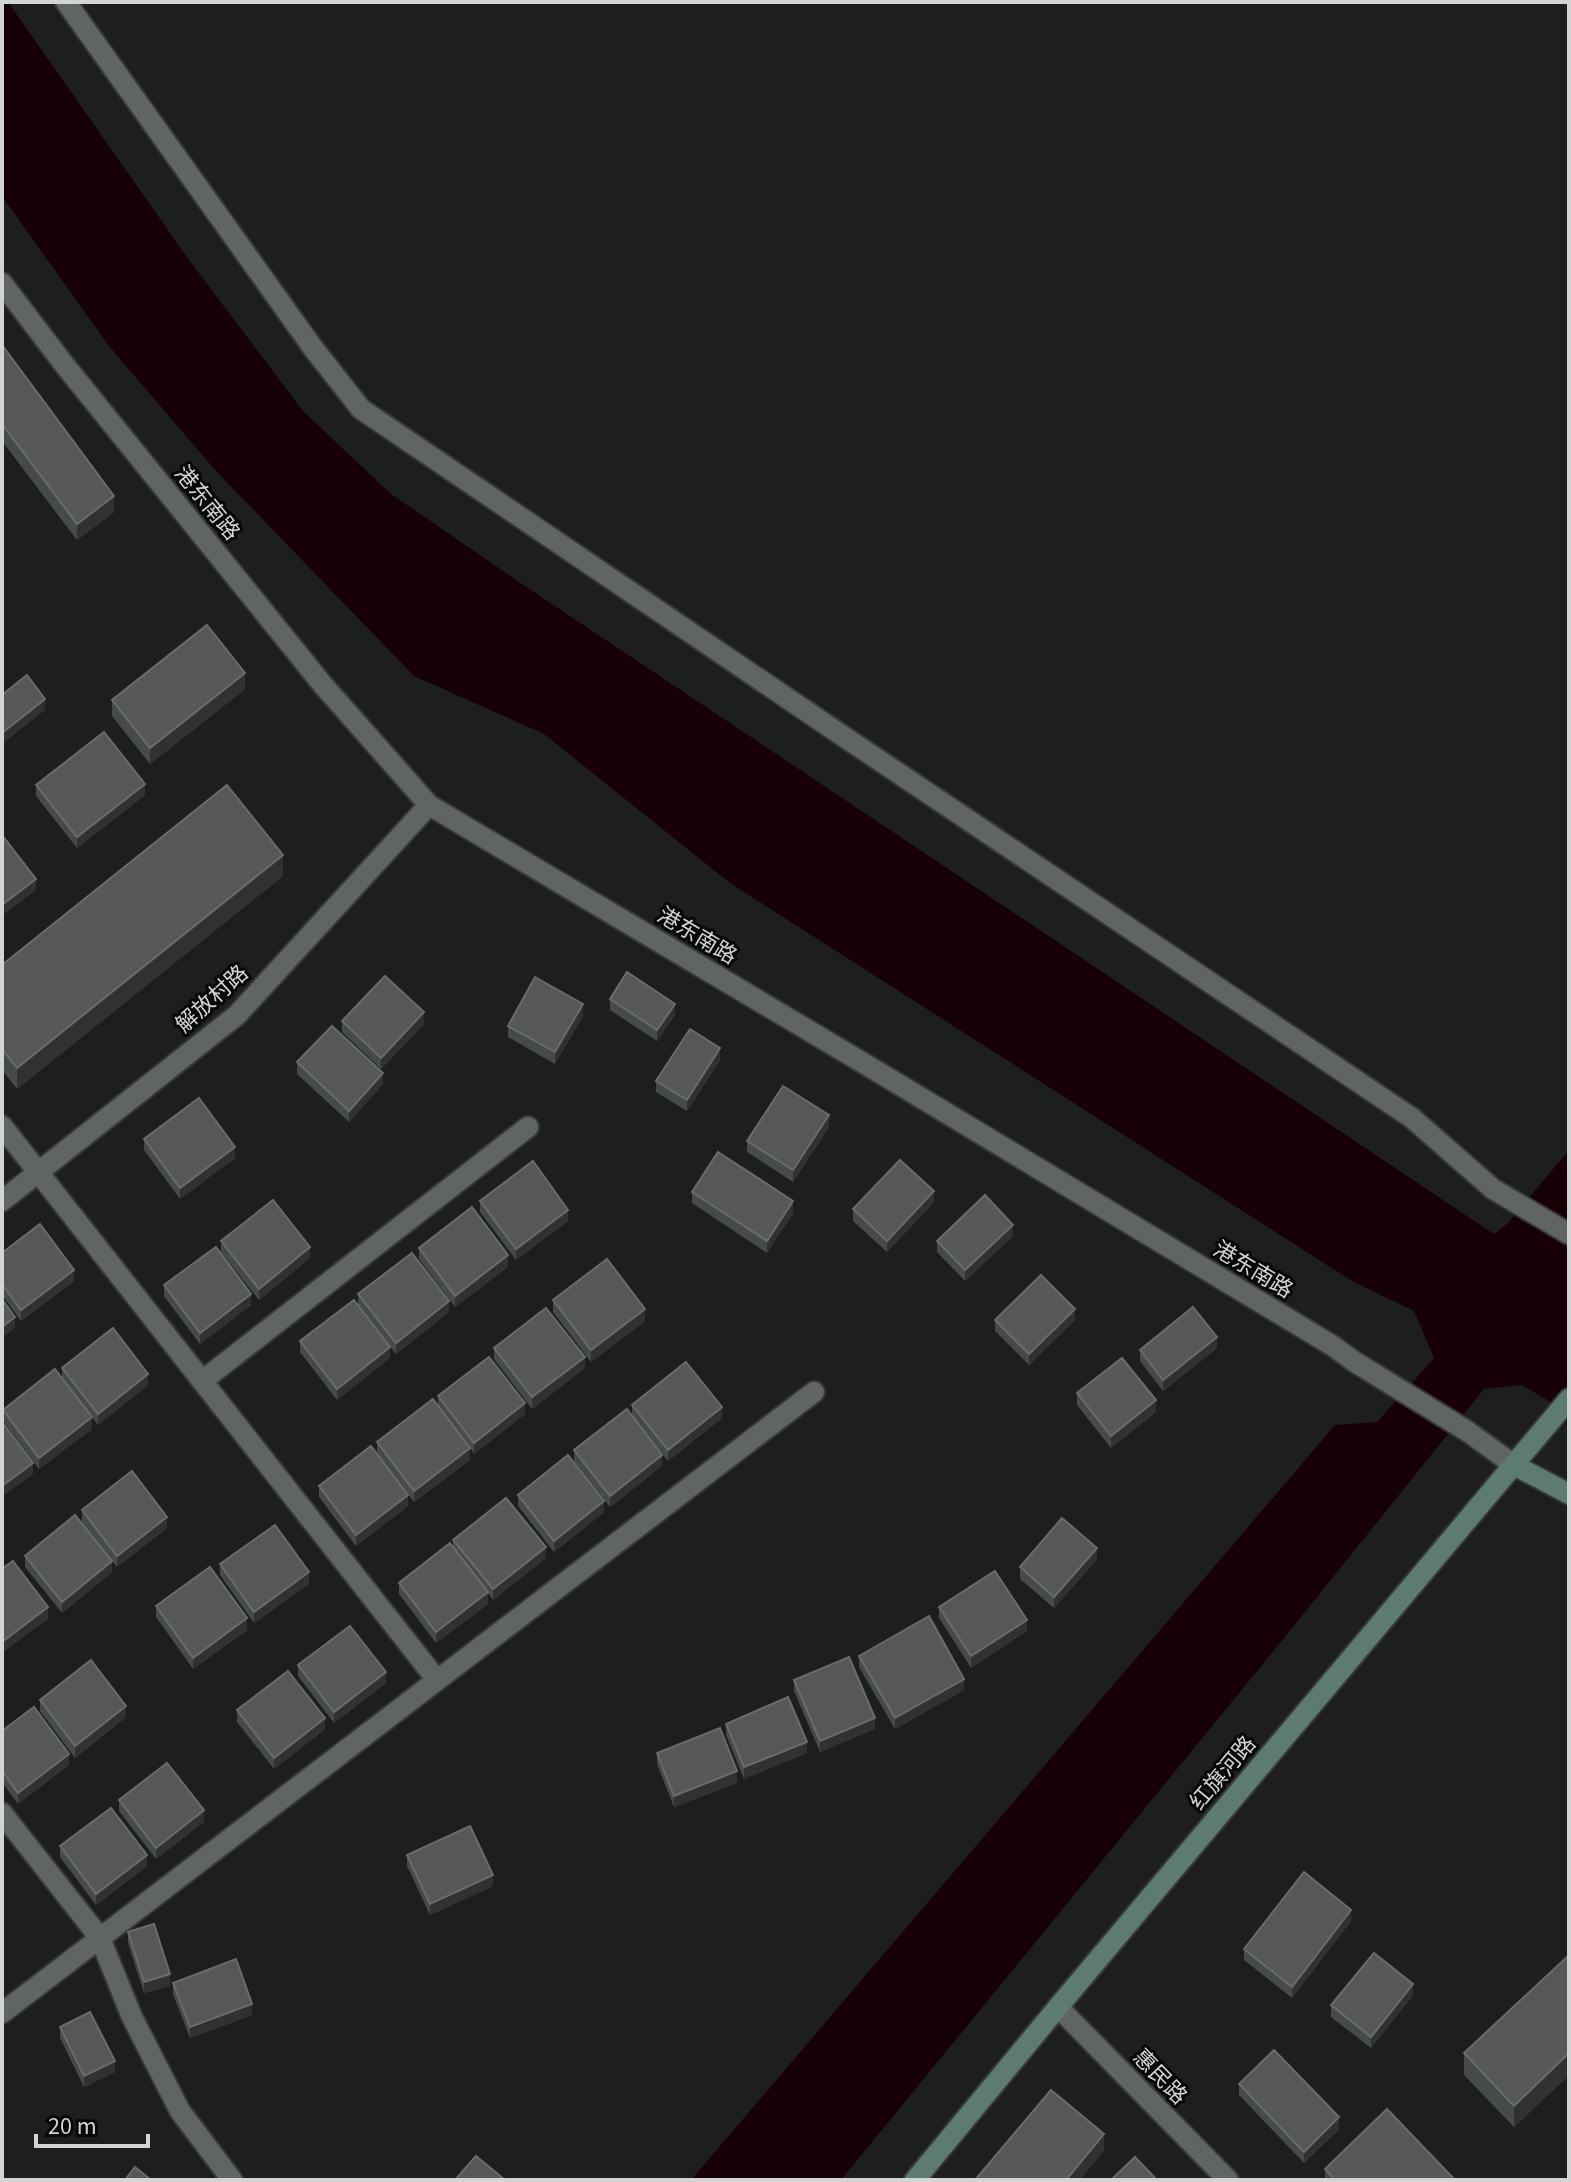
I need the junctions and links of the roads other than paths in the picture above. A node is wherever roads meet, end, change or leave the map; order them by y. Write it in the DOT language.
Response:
graph roads {
  1 [pos="66,2"];
  2 [pos="2,283"];
  3 [pos="429,805"];
  4 [pos="2,1126"];
  5 [pos="528,1127"];
  6 [pos="38,1173"];
  7 [pos="2,1201"];
  8 [pos="1569,1234"];
  9 [pos="202,1381"];
  10 [pos="814,1392"];
  11 [pos="1569,1399"];
  12 [pos="1514,1465"];
  13 [pos="1569,1494"];
  14 [pos="437,1680"];
  15 [pos="2,1813"];
  16 [pos="100,1938"];
  17 [pos="1058,2007"];
  18 [pos="2,2013"];
  19 [pos="232,2180"];
  20 [pos="915,2180"];
  21 [pos="1228,2180"];
  1 -- 8 [label="street"];
  2 -- 3 [label="street, 港东南路"];
  3 -- 6 [label="street, 解放村路"];
  3 -- 12 [label="street, 港东南路"];
  4 -- 6 [label="street"];
  5 -- 9 [label="street"];
  6 -- 7 [label="street, 解放村路"];
  6 -- 9 [label="street"];
  9 -- 14 [label="street"];
  10 -- 14 [label="street"];
  11 -- 12 [label="street, 红旗河路"];
  12 -- 13 [label="street"];
  12 -- 17 [label="street, 红旗河路"];
  14 -- 16 [label="street"];
  15 -- 16 [label="street"];
  16 -- 18 [label="street"];
  16 -- 19 [label="street"];
  17 -- 20 [label="street, 红旗河路"];
  17 -- 21 [label="street, 惠民路"];
}
